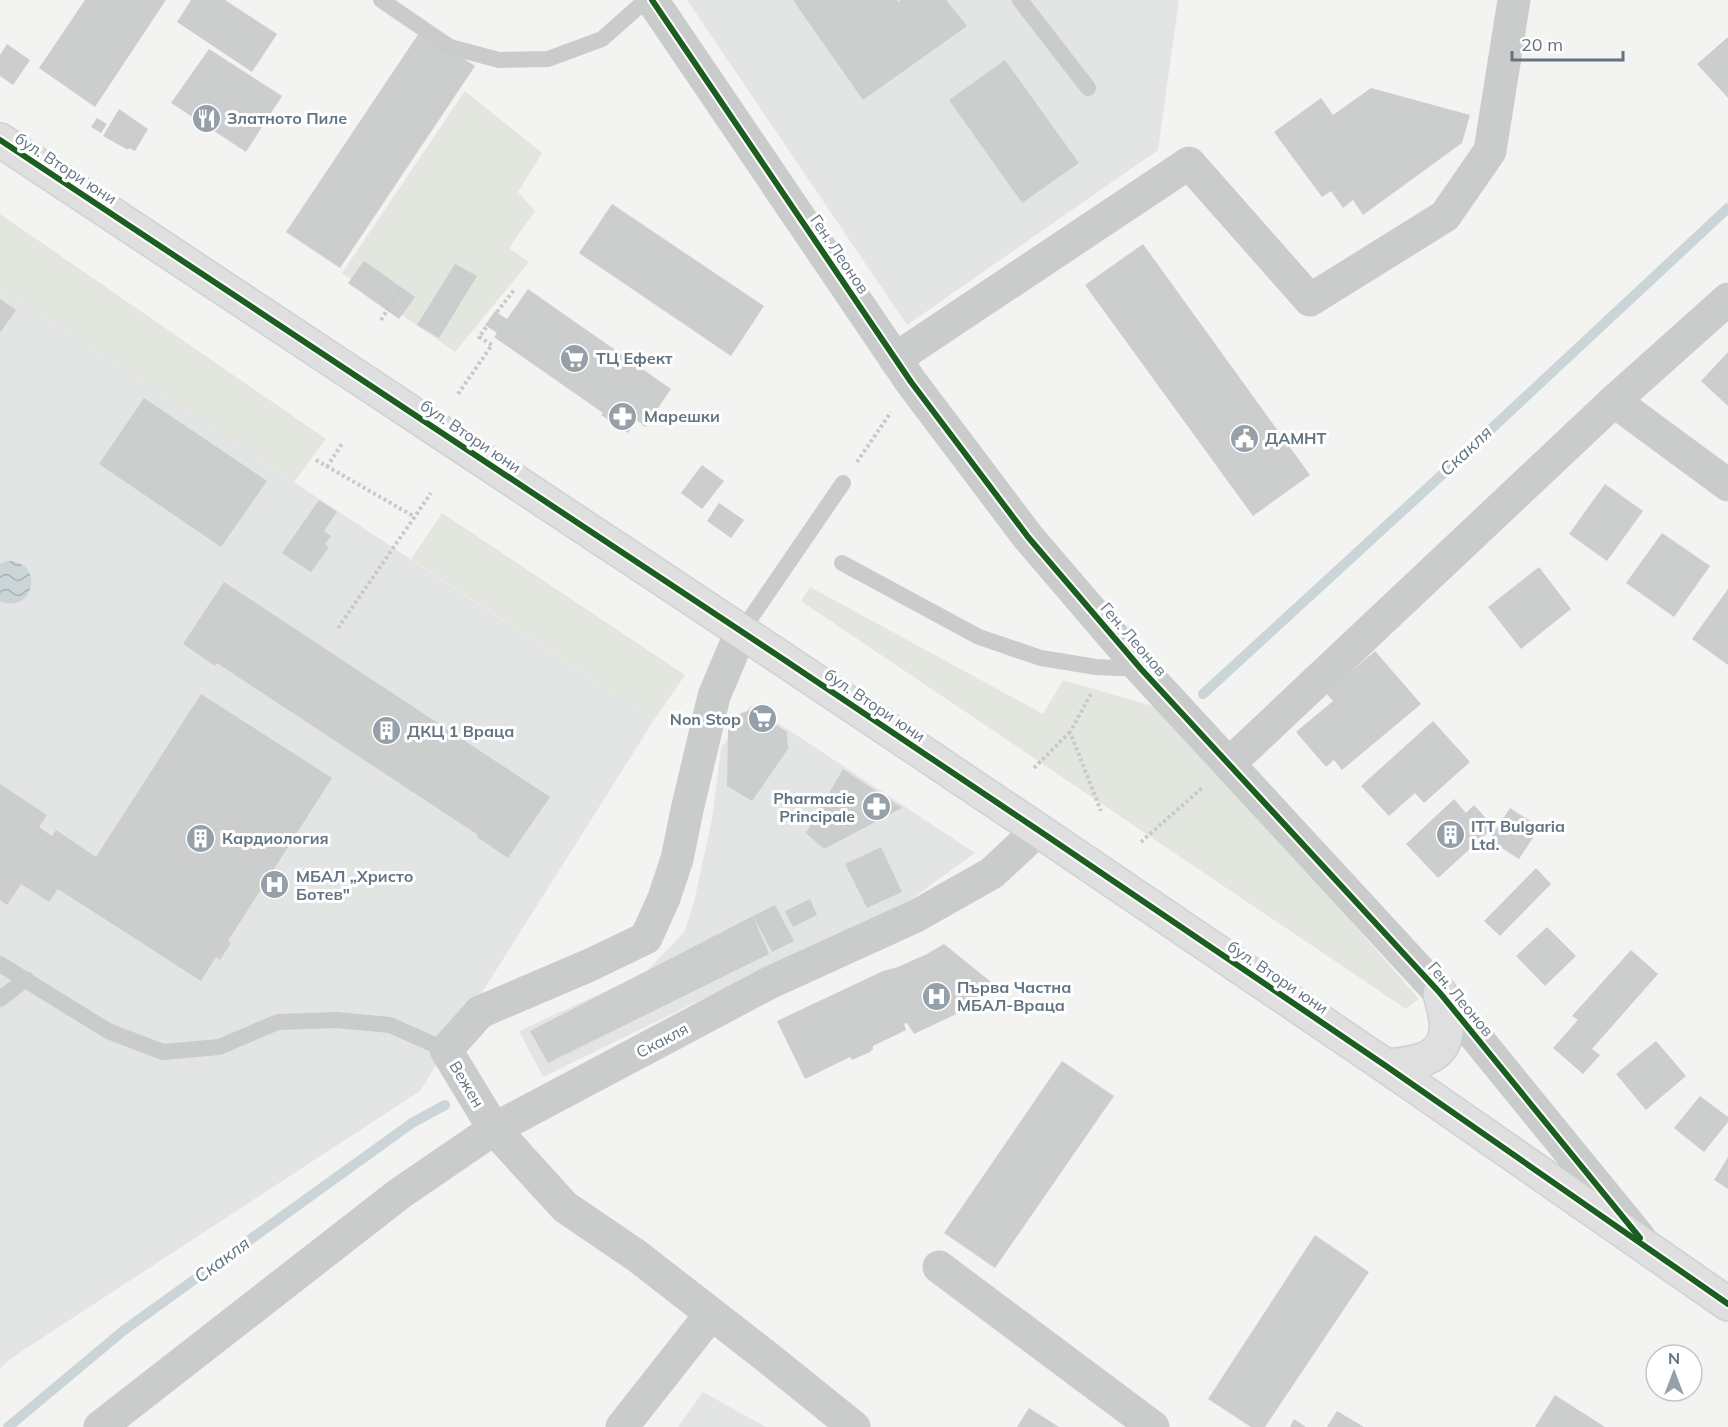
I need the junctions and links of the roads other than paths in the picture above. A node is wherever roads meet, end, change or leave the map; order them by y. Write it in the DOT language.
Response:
graph roads {
  1 [pos="381,0"];
  2 [pos="646,0"];
  3 [pos="652,0"];
  4 [pos="1020,0"];
  5 [pos="1514,0"];
  6 [pos="1088,88"];
  7 [pos="0,140"];
  8 [pos="1728,299"];
  9 [pos="903,370"];
  10 [pos="1614,401"];
  11 [pos="843,483"];
  12 [pos="1728,485"];
  13 [pos="842,563"];
  14 [pos="741,632"];
  15 [pos="1142,669"];
  16 [pos="1230,763"];
  17 [pos="1038,830"];
  18 [pos="0,964"];
  19 [pos="26,979"];
  20 [pos="1440,993"];
  21 [pos="0,999"];
  22 [pos="446,1050"];
  23 [pos="1386,1066"];
  24 [pos="494,1129"];
  25 [pos="1652,1252"];
  26 [pos="939,1267"];
  27 [pos="1728,1304"];
  28 [pos="711,1314"];
  29 [pos="100,1427"];
  30 [pos="622,1427"];
  31 [pos="854,1427"];
  32 [pos="1153,1427"];
  1 -- 2 [label="lane"];
  3 -- 9 [label="street, Ген. Леонов"];
  4 -- 6 [label="lane"];
  5 -- 9 [label="street"];
  7 -- 14 [label="street, бул. Втори юни"];
  8 -- 10 [label="street"];
  9 -- 15 [label="street, Ген. Леонов"];
  10 -- 12 [label="street"];
  10 -- 16 [label="street"];
  11 -- 14 [label="lane"];
  13 -- 15 [label="lane"];
  14 -- 17 [label="street, бул. Втори юни"];
  14 -- 22 [label="street, Вежен"];
  15 -- 16 [label="street, Ген. Леонов"];
  16 -- 20 [label="street, Ген. Леонов"];
  17 -- 23 [label="street, бул. Втори юни"];
  17 -- 24 [label="street, Скакля"];
  18 -- 19 [label="lane"];
  19 -- 21 [label="lane"];
  19 -- 22 [label="lane"];
  20 -- 23 [label="street"];
  20 -- 25 [label="street, Ген. Леонов"];
  22 -- 24 [label="street, Вежен"];
  23 -- 25 [label="street, бул. Втори юни"];
  24 -- 28 [label="street, Вежен"];
  24 -- 29 [label="street, Скакля"];
  25 -- 27 [label="street, бул. Втори юни"];
  26 -- 32 [label="street"];
  28 -- 30 [label="street"];
  28 -- 31 [label="street, Вежен"];
}
